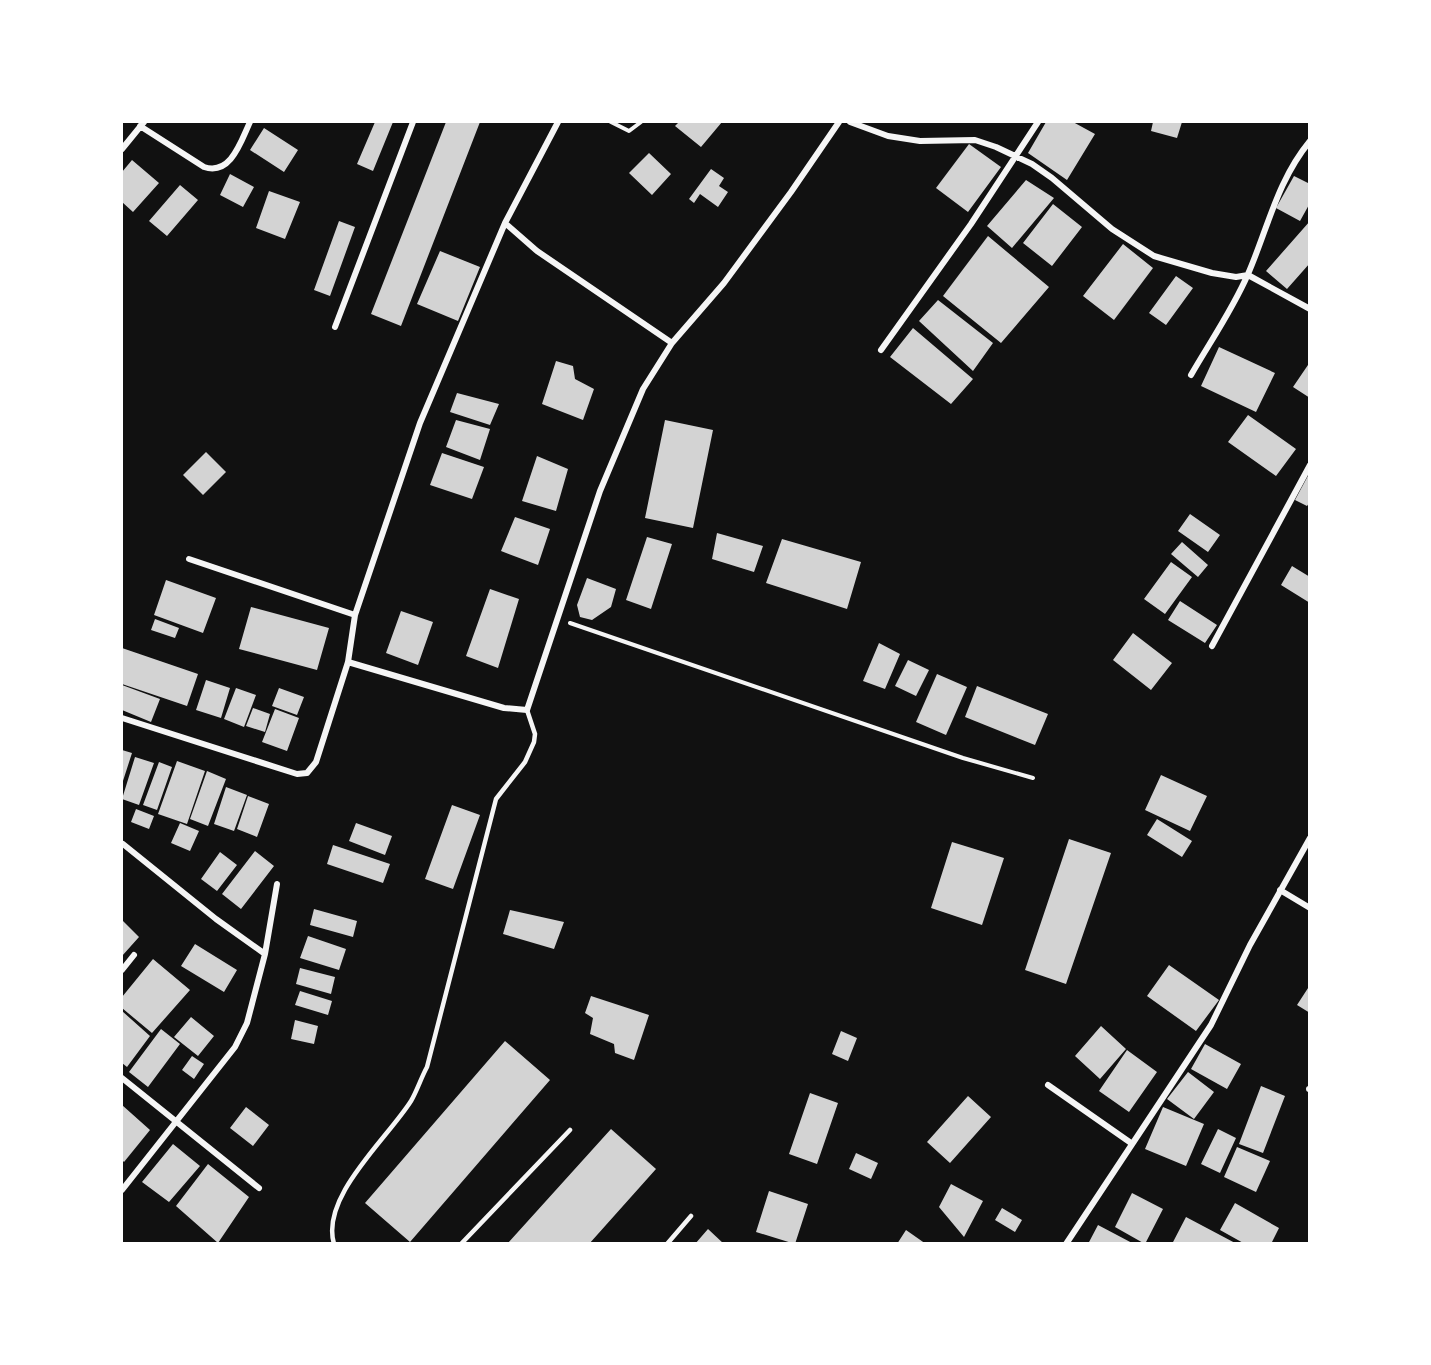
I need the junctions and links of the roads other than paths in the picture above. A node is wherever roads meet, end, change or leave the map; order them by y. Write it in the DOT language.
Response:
graph roads {
  1 [pos="250,122"];
  2 [pos="412,122"];
  3 [pos="558,122"];
  4 [pos="839,122"];
  5 [pos="850,122"];
  6 [pos="1038,122"];
  7 [pos="142,124"];
  8 [pos="1310,141"];
  9 [pos="122,149"];
  10 [pos="1016,156"];
  11 [pos="505,223"];
  12 [pos="1248,275"];
  13 [pos="1310,309"];
  14 [pos="334,327"];
  15 [pos="672,343"];
  16 [pos="881,350"];
  17 [pos="1191,375"];
  18 [pos="1310,465"];
  19 [pos="189,559"];
  20 [pos="355,615"];
  21 [pos="1212,646"];
  22 [pos="348,662"];
  23 [pos="526,710"];
  24 [pos="122,718"];
  25 [pos="1310,838"];
  26 [pos="123,844"];
  27 [pos="277,884"];
  28 [pos="1280,890"];
  29 [pos="1310,908"];
  30 [pos="265,954"];
  31 [pos="134,955"];
  32 [pos="122,970"];
  33 [pos="122,1078"];
  34 [pos="1048,1085"];
  35 [pos="176,1124"];
  36 [pos="570,1130"];
  37 [pos="1131,1143"];
  38 [pos="259,1188"];
  39 [pos="122,1190"];
  40 [pos="691,1216"];
  41 [pos="334,1244"];
  42 [pos="461,1244"];
  43 [pos="667,1244"];
  44 [pos="1066,1244"];
  1 -- 7 [label="street"];
  2 -- 14 [label="street"];
  3 -- 11 [label="street"];
  4 -- 15 [label="street"];
  5 -- 10 [label="street"];
  6 -- 10 [label="street"];
  7 -- 9 [label="street"];
  8 -- 12 [label="street"];
  10 -- 12 [label="street"];
  10 -- 16 [label="street"];
  11 -- 15 [label="street"];
  11 -- 20 [label="street"];
  12 -- 13 [label="street"];
  12 -- 17 [label="street"];
  15 -- 23 [label="street"];
  18 -- 21 [label="street"];
  19 -- 20 [label="street"];
  20 -- 22 [label="street"];
  22 -- 23 [label="street"];
  22 -- 24 [label="street"];
  23 -- 41 [label="lane"];
  25 -- 28 [label="street"];
  26 -- 30 [label="street"];
  27 -- 30 [label="street"];
  28 -- 29 [label="street"];
  28 -- 37 [label="street"];
  30 -- 35 [label="street"];
  31 -- 32 [label="street"];
  33 -- 35 [label="street"];
  34 -- 37 [label="street"];
  35 -- 38 [label="street"];
  35 -- 39 [label="street"];
  36 -- 42 [label="lane"];
  37 -- 44 [label="street"];
  40 -- 43 [label="lane"];
}
